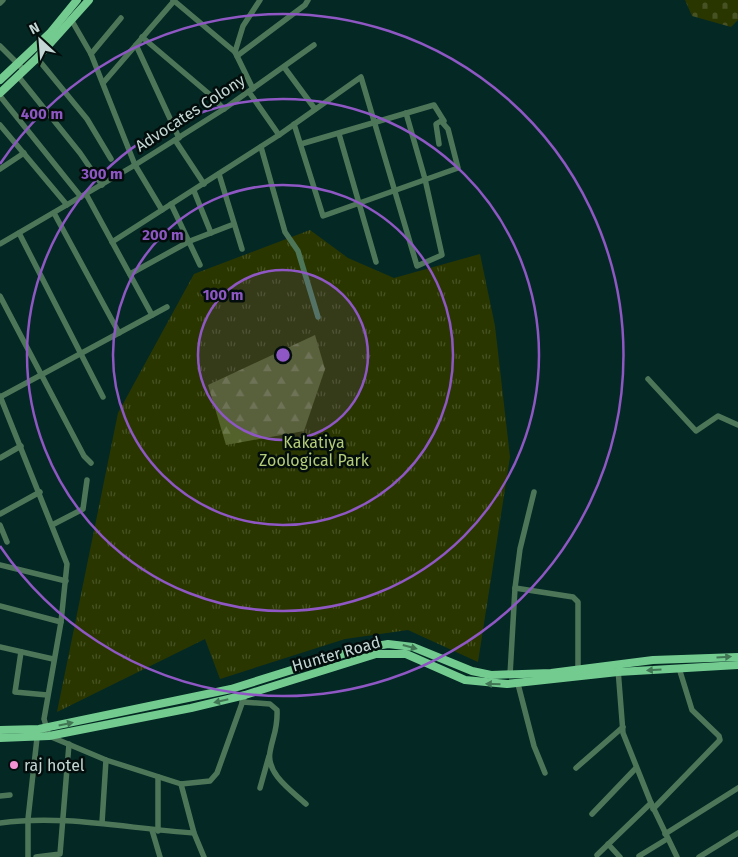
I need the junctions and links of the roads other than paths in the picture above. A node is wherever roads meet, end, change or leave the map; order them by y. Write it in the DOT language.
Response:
graph roads {
  1 [pos="3,0"];
  2 [pos="77,0"];
  3 [pos="89,0"];
  4 [pos="260,0"];
  5 [pos="308,0"];
  6 [pos="173,1"];
  7 [pos="0,3"];
  8 [pos="121,18"];
  9 [pos="72,21"];
  10 [pos="142,38"];
  11 [pos="136,45"];
  12 [pos="314,45"];
  13 [pos="0,46"];
  14 [pos="91,54"];
  15 [pos="236,54"];
  16 [pos="37,58"];
  17 [pos="18,64"];
  18 [pos="284,67"];
  19 [pos="24,70"];
  20 [pos="18,76"];
  21 [pos="0,80"];
  22 [pos="103,83"];
  23 [pos="251,91"];
  24 [pos="0,95"];
  25 [pos="224,109"];
  26 [pos="315,109"];
  27 [pos="406,113"];
  28 [pos="444,121"];
  29 [pos="376,123"];
  30 [pos="294,124"];
  31 [pos="0,125"];
  32 [pos="339,134"];
  33 [pos="279,135"];
  34 [pos="177,139"];
  35 [pos="301,144"];
  36 [pos="439,144"];
  37 [pos="261,146"];
  38 [pos="24,153"];
  39 [pos="112,159"];
  40 [pos="135,165"];
  41 [pos="0,169"];
  42 [pos="219,174"];
  43 [pos="425,179"];
  44 [pos="204,184"];
  45 [pos="102,185"];
  46 [pos="395,190"];
  47 [pos="194,191"];
  48 [pos="84,196"];
  49 [pos="358,203"];
  50 [pos="171,204"];
  51 [pos="67,205"];
  52 [pos="162,210"];
  53 [pos="54,213"];
  54 [pos="234,224"];
  55 [pos="211,232"];
  56 [pos="19,233"];
  57 [pos="190,240"];
  58 [pos="112,242"];
  59 [pos="0,244"];
  60 [pos="242,249"];
  61 [pos="376,262"];
  62 [pos="200,265"];
  63 [pos="130,274"];
  64 [pos="0,296"];
  65 [pos="167,307"];
  66 [pos="152,315"];
  67 [pos="318,316"];
  68 [pos="119,333"];
  69 [pos="81,353"];
  70 [pos="41,375"];
  71 [pos="648,379"];
  72 [pos="103,397"];
  73 [pos="1,399"];
  74 [pos="738,425"];
  75 [pos="21,446"];
  76 [pos="0,458"];
  77 [pos="91,464"];
  78 [pos="87,480"];
  79 [pos="40,492"];
  80 [pos="534,492"];
  81 [pos="0,514"];
  82 [pos="52,525"];
  83 [pos="0,526"];
  84 [pos="8,542"];
  85 [pos="0,565"];
  86 [pos="66,581"];
  87 [pos="515,588"];
  88 [pos="0,606"];
  89 [pos="61,622"];
  90 [pos="0,647"];
  91 [pos="21,652"];
  92 [pos="738,657"];
  93 [pos="53,659"];
  94 [pos="738,665"];
  95 [pos="578,668"];
  96 [pos="618,668"];
  97 [pos="679,668"];
  98 [pos="281,675"];
  99 [pos="510,675"];
  100 [pos="284,683"];
  101 [pos="518,684"];
  102 [pos="47,696"];
  103 [pos="244,699"];
  104 [pos="623,727"];
  105 [pos="46,728"];
  106 [pos="0,730"];
  107 [pos="49,736"];
  108 [pos="0,738"];
  109 [pos="38,738"];
  110 [pos="69,744"];
  111 [pos="269,754"];
  112 [pos="106,760"];
  113 [pos="576,768"];
  114 [pos="636,768"];
  115 [pos="545,773"];
  116 [pos="158,776"];
  117 [pos="182,784"];
  118 [pos="260,788"];
  119 [pos="738,788"];
  120 [pos="10,795"];
  121 [pos="0,796"];
  122 [pos="306,804"];
  123 [pos="652,806"];
  124 [pos="592,814"];
  125 [pos="28,819"];
  126 [pos="61,821"];
  127 [pos="0,823"];
  128 [pos="102,823"];
  129 [pos="155,830"];
  130 [pos="194,833"];
  131 [pos="738,833"];
  132 [pos="666,836"];
  133 [pos="608,844"];
  134 [pos="62,855"];
  135 [pos="598,855"];
  136 [pos="639,856"];
  137 [pos="28,857"];
  138 [pos="36,857"];
  139 [pos="160,857"];
  140 [pos="204,857"];
  141 [pos="620,857"];
  142 [pos="677,857"];
  143 [pos="699,857"];
  1 -- 7 [label="street"];
  2 -- 17 [label="main road"];
  3 -- 9 [label="main road"];
  4 -- 15 [label="street"];
  5 -- 15 [label="street"];
  6 -- 10 [label="street"];
  6 -- 15 [label="street"];
  8 -- 14 [label="street"];
  9 -- 14 [label="street"];
  9 -- 16 [label="main road"];
  10 -- 11 [label="street"];
  10 -- 25 [label="street"];
  11 -- 22 [label="street"];
  11 -- 34 [label="street"];
  12 -- 18 [label="street, Advocates Colony"];
  13 -- 17 [label="street"];
  14 -- 22 [label="street"];
  15 -- 23 [label="street"];
  16 -- 19 [label="main road"];
  16 -- 39 [label="street"];
  17 -- 19 [label="street"];
  17 -- 21 [label="main road"];
  18 -- 23 [label="street, Advocates Colony"];
  18 -- 26 [label="street"];
  19 -- 20 [label="main road"];
  20 -- 24 [label="main road"];
  20 -- 45 [label="street"];
  22 -- 40 [label="street"];
  23 -- 25 [label="street, Advocates Colony"];
  23 -- 33 [label="street"];
  24 -- 48 [label="street"];
  25 -- 34 [label="street, Advocates Colony"];
  26 -- 29 [label="street"];
  26 -- 30 [label="street"];
  27 -- 28 [label="street"];
  27 -- 29 [label="street"];
  27 -- 43 [label="street"];
  28 -- 36 [label="street"];
  28 -- 43 [label="street"];
  29 -- 32 [label="street"];
  29 -- 46 [label="street"];
  30 -- 33 [label="street"];
  30 -- 35 [label="street"];
  31 -- 38 [label="street"];
  32 -- 35 [label="street"];
  32 -- 49 [label="street"];
  33 -- 37 [label="street"];
  34 -- 40 [label="street, Advocates Colony"];
  34 -- 44 [label="street"];
  35 -- 49 [label="street"];
  37 -- 42 [label="street"];
  37 -- 67 [label="street"];
  38 -- 41 [label="street"];
  38 -- 51 [label="street"];
  40 -- 45 [label="street, Advocates Colony"];
  40 -- 52 [label="street"];
  42 -- 44 [label="street"];
  42 -- 54 [label="street"];
  43 -- 46 [label="street"];
  43 -- 46 [label="street"];
  44 -- 47 [label="street"];
  45 -- 48 [label="street, Advocates Colony"];
  46 -- 49 [label="street"];
  47 -- 50 [label="street"];
  47 -- 55 [label="street"];
  48 -- 51 [label="street, Advocates Colony"];
  48 -- 58 [label="street"];
  49 -- 61 [label="street"];
  50 -- 52 [label="street"];
  50 -- 57 [label="street"];
  51 -- 53 [label="street, Advocates Colony"];
  52 -- 58 [label="street"];
  53 -- 56 [label="street, Advocates Colony"];
  53 -- 68 [label="street"];
  54 -- 55 [label="street"];
  54 -- 60 [label="street"];
  55 -- 57 [label="street"];
  56 -- 59 [label="street, Advocates Colony"];
  56 -- 69 [label="street"];
  57 -- 62 [label="street"];
  57 -- 63 [label="street"];
  58 -- 63 [label="street"];
  63 -- 66 [label="street"];
  64 -- 70 [label="street"];
  65 -- 66 [label="street"];
  66 -- 68 [label="street"];
  68 -- 69 [label="street"];
  69 -- 70 [label="street"];
  69 -- 72 [label="street"];
  70 -- 73 [label="street"];
  70 -- 77 [label="street"];
  71 -- 74 [label="street"];
  73 -- 75 [label="street"];
  75 -- 76 [label="street"];
  75 -- 79 [label="street"];
  78 -- 82 [label="street"];
  79 -- 81 [label="street"];
  79 -- 82 [label="street"];
  80 -- 87 [label="street"];
  82 -- 86 [label="street"];
  83 -- 84 [label="street"];
  85 -- 86 [label="street"];
  86 -- 89 [label="street"];
  87 -- 95 [label="street"];
  87 -- 99 [label="street"];
  88 -- 89 [label="street"];
  89 -- 93 [label="street"];
  90 -- 91 [label="street"];
  91 -- 93 [label="street"];
  91 -- 102 [label="street"];
  96 -- 92 [label="main road, Hunter Road, one-way"];
  93 -- 102 [label="street"];
  94 -- 97 [label="main road, Hunter Road"];
  95 -- 96 [label="main road, Hunter Road"];
  95 -- 99 [label="main road, Hunter Road"];
  97 -- 96 [label="main road, Hunter Road, one-way"];
  96 -- 101 [label="main road, Hunter Road"];
  96 -- 104 [label="street"];
  97 -- 123 [label="street"];
  98 -- 99 [label="main road, Hunter Road, one-way"];
  98 -- 100 [label="main road"];
  105 -- 98 [label="main road, Hunter Road, one-way"];
  101 -- 100 [label="main road, Hunter Road, one-way"];
  100 -- 103 [label="main road, Hunter Road"];
  101 -- 115 [label="street"];
  102 -- 105 [label="street"];
  103 -- 107 [label="main road, Hunter Road, one-way"];
  103 -- 111 [label="street"];
  103 -- 117 [label="street"];
  104 -- 113 [label="street"];
  104 -- 114 [label="street"];
  105 -- 106 [label="main road, Hunter Road"];
  105 -- 107 [label="street"];
  107 -- 109 [label="main road, Hunter Road"];
  107 -- 110 [label="street"];
  108 -- 109 [label="main road, Hunter Road"];
  109 -- 125 [label="street"];
  110 -- 112 [label="street"];
  110 -- 126 [label="street"];
  111 -- 118 [label="street"];
  111 -- 122 [label="street"];
  112 -- 116 [label="street"];
  112 -- 128 [label="street"];
  114 -- 123 [label="street"];
  114 -- 124 [label="street"];
  116 -- 117 [label="street"];
  116 -- 129 [label="street"];
  117 -- 130 [label="street"];
  119 -- 132 [label="street"];
  120 -- 121 [label="street"];
  123 -- 132 [label="street"];
  123 -- 133 [label="street"];
  125 -- 126 [label="street"];
  125 -- 127 [label="street"];
  125 -- 137 [label="street"];
  126 -- 128 [label="street"];
  126 -- 134 [label="street"];
  128 -- 129 [label="street"];
  129 -- 130 [label="street"];
  129 -- 139 [label="street"];
  130 -- 140 [label="street"];
  131 -- 143 [label="street"];
  132 -- 136 [label="street"];
  132 -- 142 [label="street"];
  133 -- 135 [label="street"];
  133 -- 141 [label="street"];
  134 -- 138 [label="street"];
}
